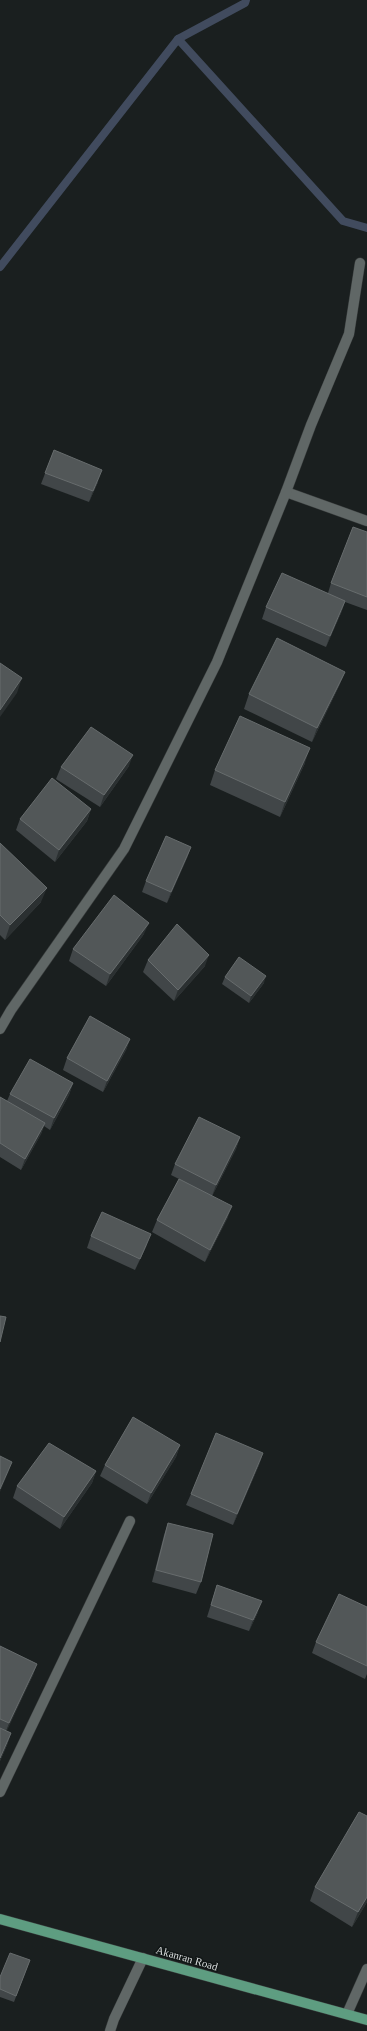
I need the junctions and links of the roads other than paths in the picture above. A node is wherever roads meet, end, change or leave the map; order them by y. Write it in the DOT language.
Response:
graph roads {
  1 [pos="360,263"];
  2 [pos="286,492"];
  3 [pos="367,521"];
  4 [pos="0,1029"];
  5 [pos="130,1522"];
  6 [pos="0,1792"];
  7 [pos="0,1919"];
  8 [pos="143,1958"];
  9 [pos="367,1969"];
  10 [pos="347,2014"];
  11 [pos="367,2020"];
  12 [pos="110,2031"];
  1 -- 2 [label="street"];
  2 -- 3 [label="street"];
  2 -- 4 [label="street"];
  5 -- 6 [label="street"];
  7 -- 8 [label="main road, Akanran Road"];
  8 -- 10 [label="main road, Akanran Road"];
  8 -- 12 [label="street"];
  9 -- 10 [label="street"];
  10 -- 11 [label="main road, Akanran Road"];
}
